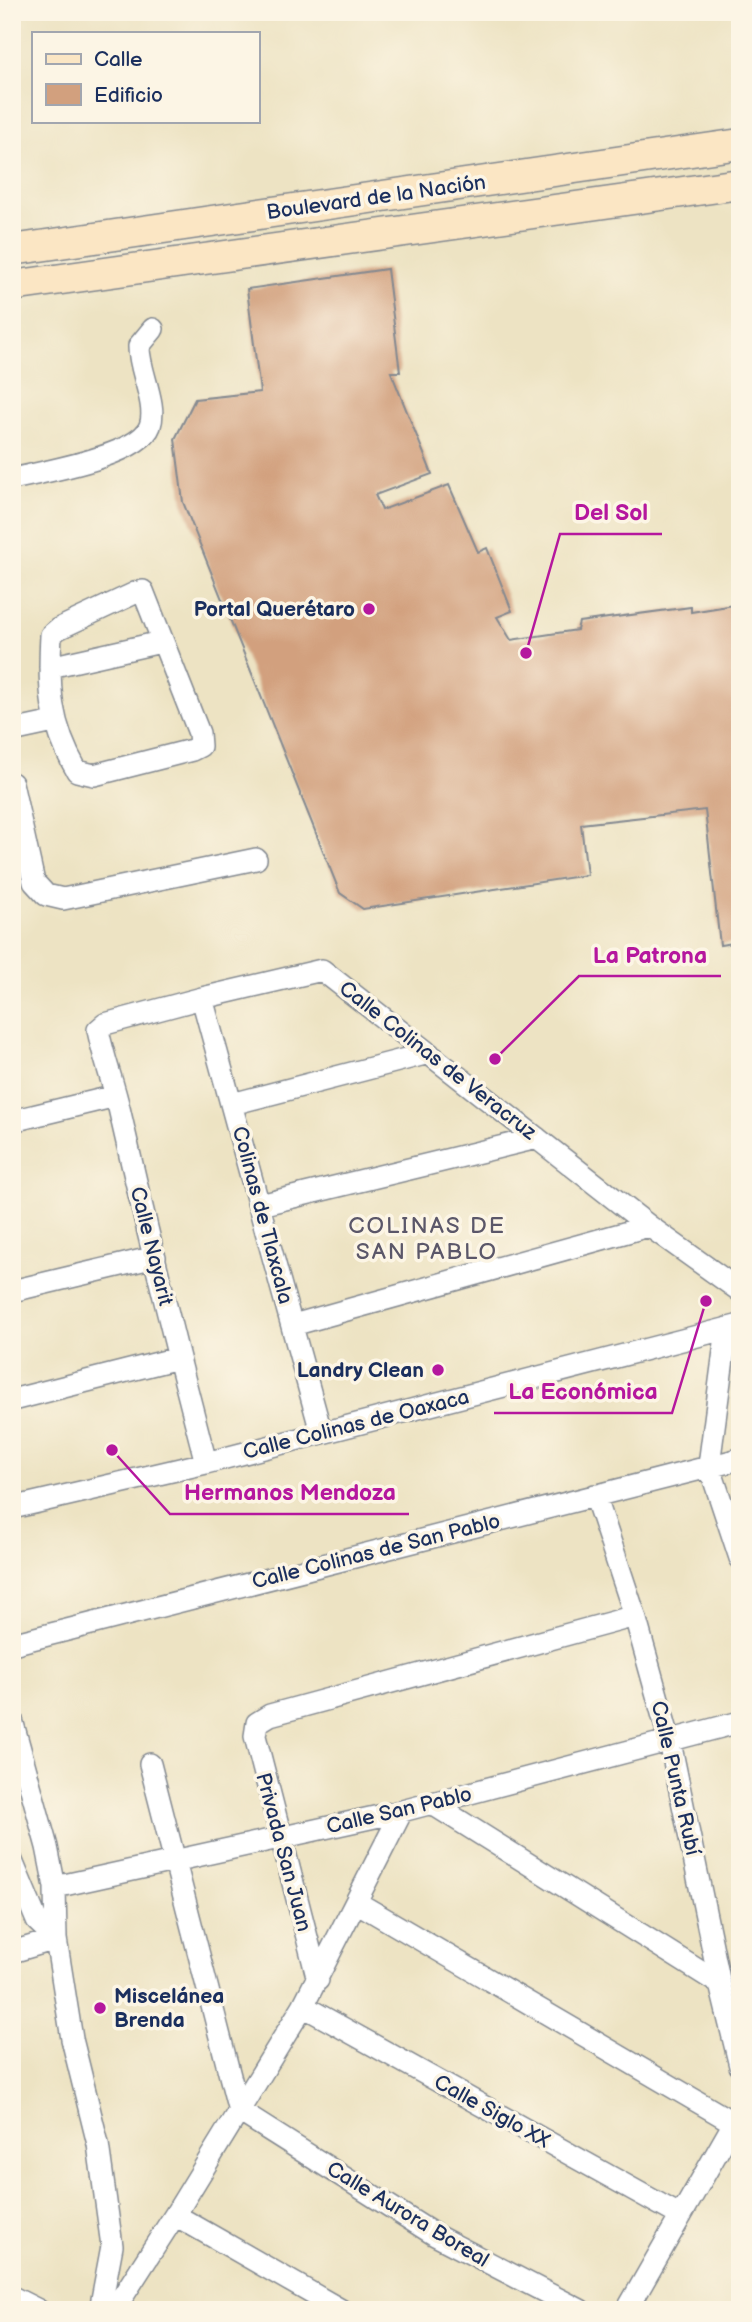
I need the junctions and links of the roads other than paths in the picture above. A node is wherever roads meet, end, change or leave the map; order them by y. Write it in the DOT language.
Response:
graph roads {
  1 [pos="740,144"];
  2 [pos="740,184"];
  3 [pos="12,250"];
  4 [pos="12,286"];
  5 [pos="153,329"];
  6 [pos="12,479"];
  7 [pos="161,642"];
  8 [pos="50,667"];
  9 [pos="54,722"];
  10 [pos="12,731"];
  11 [pos="12,783"];
  12 [pos="256,859"];
  13 [pos="202,998"];
  14 [pos="98,1030"];
  15 [pos="429,1054"];
  16 [pos="116,1096"];
  17 [pos="232,1104"];
  18 [pos="12,1121"];
  19 [pos="537,1138"];
  20 [pos="260,1205"];
  21 [pos="649,1226"];
  22 [pos="155,1257"];
  23 [pos="12,1291"];
  24 [pos="740,1291"];
  25 [pos="293,1325"];
  26 [pos="733,1327"];
  27 [pos="178,1358"];
  28 [pos="12,1400"];
  29 [pos="321,1432"];
  30 [pos="740,1459"];
  31 [pos="206,1463"];
  32 [pos="709,1465"];
  33 [pos="595,1495"];
  34 [pos="12,1508"];
  35 [pos="740,1558"];
  36 [pos="635,1616"];
  37 [pos="12,1644"];
  38 [pos="12,1720"];
  39 [pos="740,1722"];
  40 [pos="670,1742"];
  41 [pos="150,1764"];
  42 [pos="431,1803"];
  43 [pos="402,1811"];
  44 [pos="279,1837"];
  45 [pos="12,1861"];
  46 [pos="174,1861"];
  47 [pos="55,1886"];
  48 [pos="356,1902"];
  49 [pos="56,1939"];
  50 [pos="12,1952"];
  51 [pos="318,1980"];
  52 [pos="720,1984"];
  53 [pos="303,2006"];
  54 [pos="740,2066"];
  55 [pos="239,2111"];
  56 [pos="737,2121"];
  57 [pos="175,2215"];
  58 [pos="681,2216"];
  59 [pos="12,2297"];
  60 [pos="38,2310"];
  61 [pos="100,2310"];
  62 [pos="114,2310"];
  63 [pos="341,2310"];
  64 [pos="580,2310"];
  65 [pos="627,2310"];
  1 -- 3 [label="main road, Boulevard de la Nación"];
  2 -- 4 [label="main road, Boulevard de la Nación"];
  5 -- 6 [label="street"];
  7 -- 8 [label="street"];
  7 -- 8 [label="street"];
  7 -- 9 [label="street"];
  8 -- 9 [label="street"];
  9 -- 10 [label="street"];
  11 -- 12 [label="street"];
  13 -- 14 [label="street, Calle Colinas de Veracruz"];
  13 -- 15 [label="street, Calle Colinas de Veracruz"];
  13 -- 17 [label="street, Colinas de Tlaxcala"];
  14 -- 16 [label="street, Calle Nayarit"];
  15 -- 17 [label="street"];
  15 -- 19 [label="street, Calle Colinas de Veracruz"];
  16 -- 18 [label="street"];
  16 -- 22 [label="street, Calle Nayarit"];
  17 -- 20 [label="street, Colinas de Tlaxcala"];
  19 -- 20 [label="street"];
  19 -- 21 [label="street, Calle Colinas de Veracruz"];
  20 -- 25 [label="street, Colinas de Tlaxcala"];
  21 -- 24 [label="street, Calle Colinas de Veracruz"];
  21 -- 25 [label="street"];
  22 -- 23 [label="street"];
  22 -- 27 [label="street, Calle Nayarit"];
  25 -- 29 [label="street, Colinas de Tlaxcala"];
  26 -- 29 [label="street, Calle Colinas de Oaxaca"];
  26 -- 32 [label="street"];
  27 -- 28 [label="street"];
  27 -- 31 [label="street, Calle Nayarit"];
  29 -- 31 [label="street, Calle Colinas de Oaxaca"];
  30 -- 32 [label="street, Calle Colinas de San Pablo"];
  31 -- 34 [label="street, Calle Colinas de Oaxaca"];
  32 -- 33 [label="street, Calle Colinas de San Pablo"];
  32 -- 35 [label="street"];
  33 -- 36 [label="street, Calle Punta Rubí"];
  33 -- 37 [label="street, Calle Colinas de San Pablo"];
  36 -- 40 [label="street, Calle Punta Rubí"];
  36 -- 44 [label="street, Privada San Juan"];
  38 -- 47 [label="street"];
  39 -- 40 [label="street, Calle San Pablo"];
  40 -- 42 [label="street, Calle San Pablo"];
  40 -- 52 [label="street, Calle Punta Rubí"];
  41 -- 46 [label="street"];
  42 -- 43 [label="street, Calle San Pablo"];
  42 -- 52 [label="street"];
  43 -- 44 [label="street, Calle San Pablo"];
  43 -- 48 [label="street"];
  44 -- 46 [label="street, Calle San Pablo"];
  44 -- 51 [label="street, Privada San Juan"];
  45 -- 49 [label="street"];
  46 -- 47 [label="street, Calle San Pablo"];
  46 -- 55 [label="street"];
  47 -- 49 [label="street"];
  48 -- 51 [label="street"];
  48 -- 56 [label="street"];
  49 -- 50 [label="street"];
  49 -- 61 [label="street"];
  51 -- 53 [label="street"];
  52 -- 54 [label="street, Calle Punta Rubí"];
  53 -- 55 [label="street"];
  53 -- 58 [label="street, Calle Siglo XX"];
  55 -- 57 [label="street"];
  55 -- 64 [label="street, Calle Aurora Boreal"];
  56 -- 58 [label="street"];
  57 -- 62 [label="street"];
  57 -- 63 [label="street"];
  58 -- 65 [label="street"];
  59 -- 60 [label="street"];
}
